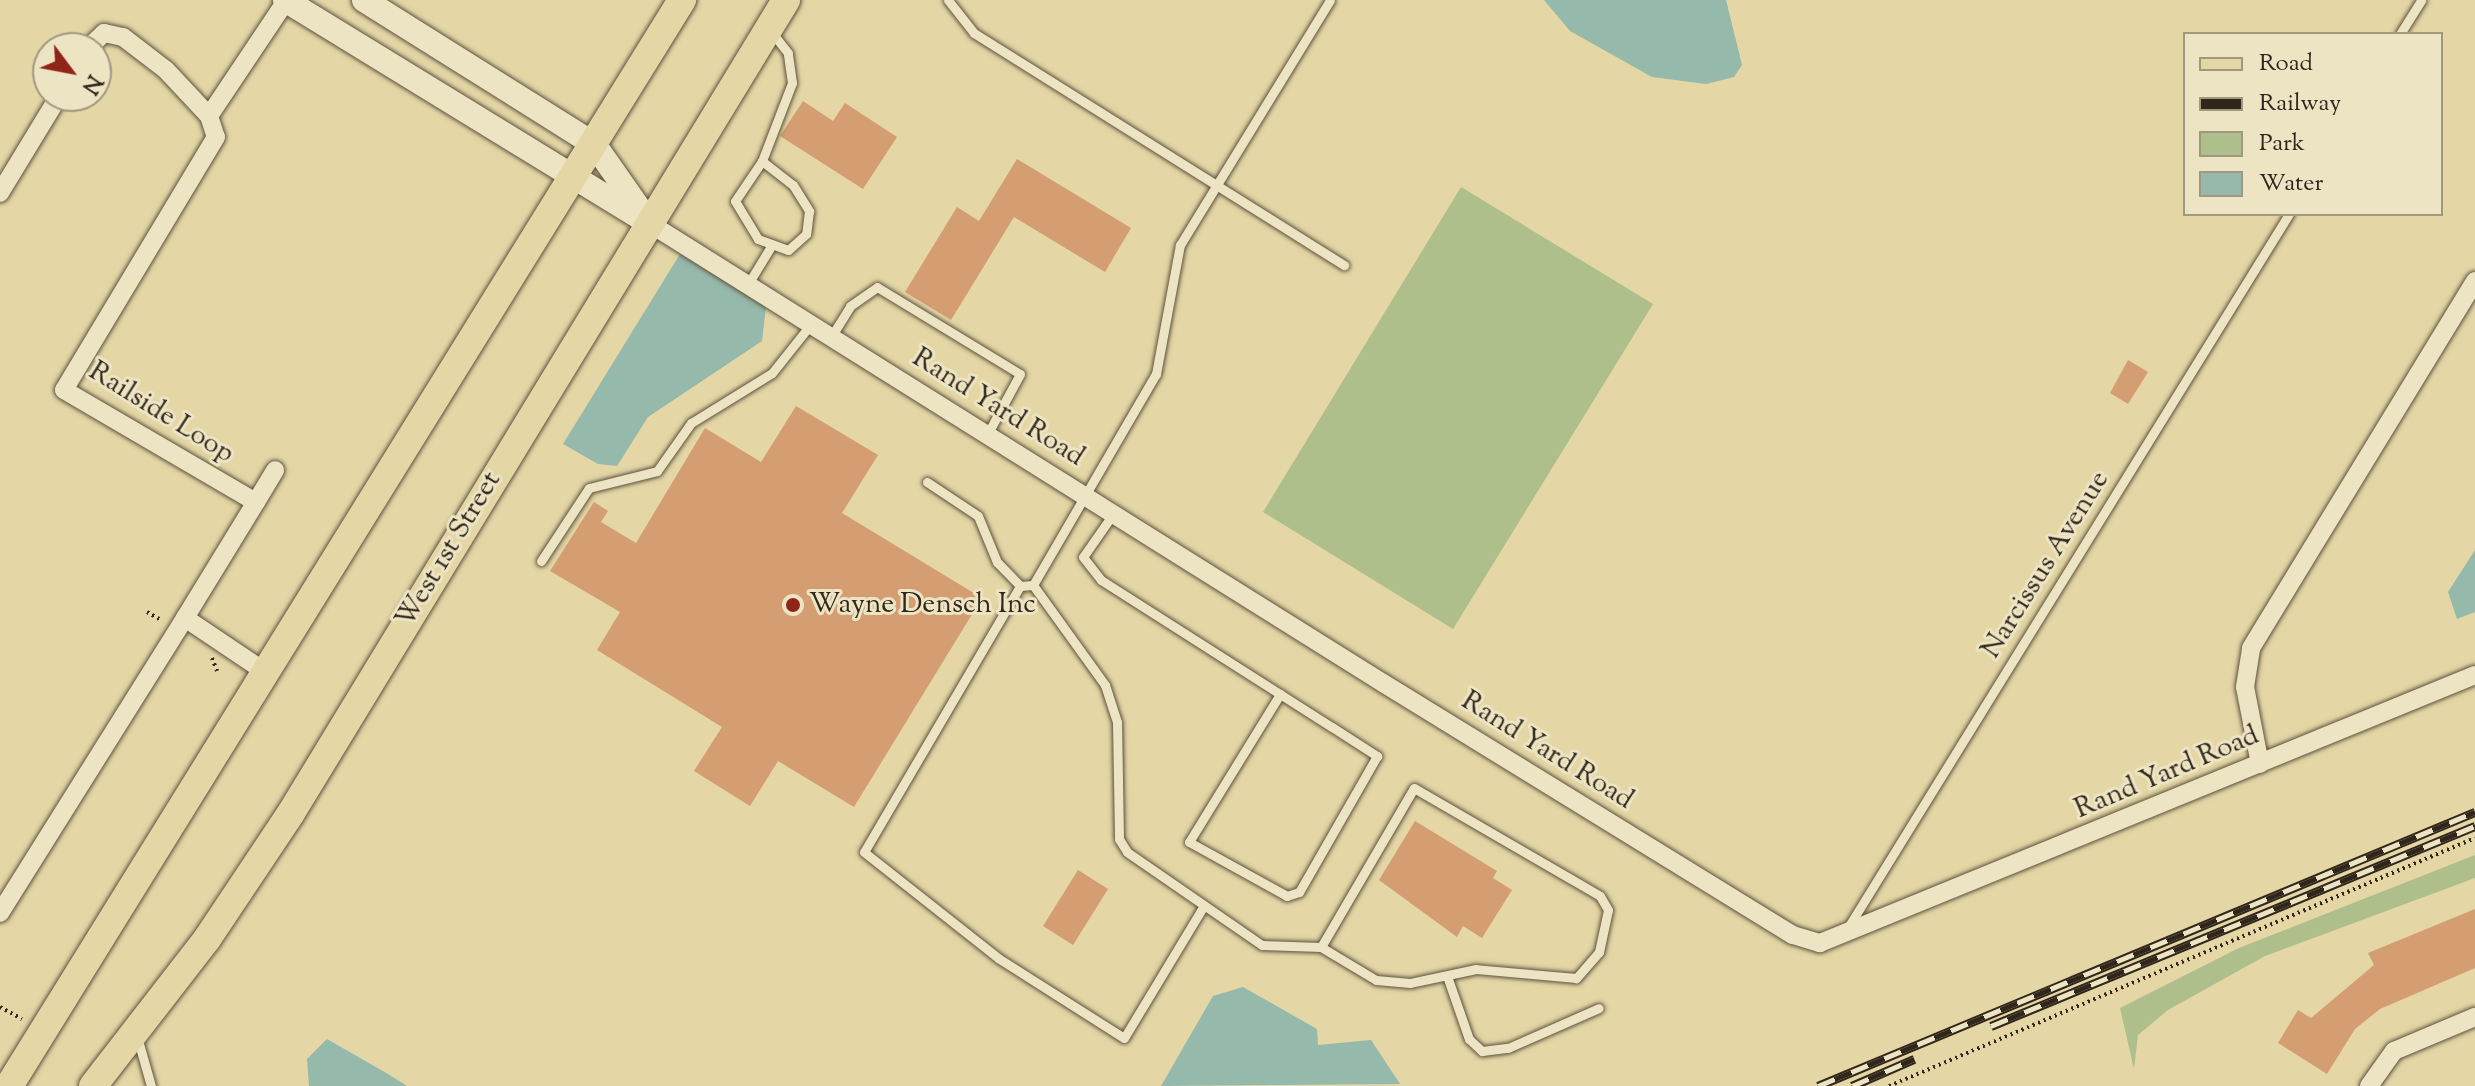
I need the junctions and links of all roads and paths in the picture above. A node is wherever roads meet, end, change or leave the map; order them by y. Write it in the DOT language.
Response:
graph roads {
  1 [pos="285,0"];
  2 [pos="364,0"];
  3 [pos="682,0"];
  4 [pos="786,0"];
  5 [pos="948,0"];
  6 [pos="1330,0"];
  7 [pos="2421,0"];
  8 [pos="769,28"];
  9 [pos="2401,32"];
  10 [pos="112,35"];
  11 [pos="49,112"];
  12 [pos="209,116"];
  13 [pos="594,144"];
  14 [pos="762,161"];
  15 [pos="573,178"];
  16 [pos="1215,184"];
  17 [pos="0,193"];
  18 [pos="2288,216"];
  19 [pos="649,223"];
  20 [pos="770,248"];
  21 [pos="1344,265"];
  22 [pos="2475,281"];
  23 [pos="748,284"];
  24 [pos="811,324"];
  25 [pos="831,337"];
  26 [pos="987,435"];
  27 [pos="275,470"];
  28 [pos="927,482"];
  29 [pos="1080,493"];
  30 [pos="256,502"];
  31 [pos="1113,514"];
  32 [pos="541,561"];
  33 [pos="1033,585"];
  34 [pos="1020,586"];
  35 [pos="185,618"];
  36 [pos="267,673"];
  37 [pos="2475,675"];
  38 [pos="1280,694"];
  39 [pos="2260,764"];
  40 [pos="2475,838"];
  41 [pos="1203,907"];
  42 [pos="0,913"];
  43 [pos="1841,939"];
  44 [pos="1321,947"];
  45 [pos="1447,976"];
  46 [pos="1599,1008"];
  47 [pos="2475,1017"];
  48 [pos="136,1032"];
  49 [pos="9,1086"];
  50 [pos="93,1086"];
  51 [pos="151,1086"];
  52 [pos="1889,1086"];
  53 [pos="2369,1086"];
  1 -- 12 [label="street"];
  1 -- 15 [label="main road"];
  2 -- 13 [label="main road"];
  3 -- 13 [label="main road"];
  4 -- 8 [label="main road, West 1st Street"];
  5 -- 16 [label="lane"];
  6 -- 16 [label="lane"];
  7 -- 9 [label="lane"];
  8 -- 14 [label="lane"];
  8 -- 19 [label="main road, West 1st Street"];
  10 -- 12 [label="street"];
  11 -- 17 [label="street"];
  12 -- 30 [label="street, Railside Loop"];
  13 -- 15 [label="main road"];
  13 -- 19 [label="main road"];
  14 -- 20 [label="lane"];
  14 -- 20 [label="lane"];
  15 -- 19 [label="main road"];
  15 -- 36 [label="main road"];
  16 -- 21 [label="lane"];
  16 -- 29 [label="lane"];
  18 -- 43 [label="lane, Narcissus Avenue"];
  19 -- 23 [label="street, Rand Yard Road"];
  19 -- 48 [label="main road, West 1st Street"];
  20 -- 23 [label="lane"];
  22 -- 39 [label="street"];
  23 -- 24 [label="street, Rand Yard Road"];
  24 -- 25 [label="street, Rand Yard Road"];
  24 -- 32 [label="lane"];
  25 -- 26 [label="street, Rand Yard Road"];
  25 -- 26 [label="lane"];
  26 -- 29 [label="street, Rand Yard Road"];
  27 -- 30 [label="street"];
  28 -- 34 [label="lane"];
  29 -- 31 [label="street, Rand Yard Road"];
  29 -- 33 [label="lane"];
  30 -- 35 [label="street"];
  31 -- 38 [label="lane"];
  31 -- 43 [label="street, Rand Yard Road"];
  33 -- 34 [label="lane"];
  33 -- 41 [label="lane"];
  34 -- 41 [label="lane"];
  35 -- 36 [label="street"];
  35 -- 42 [label="street"];
  36 -- 49 [label="main road"];
  37 -- 39 [label="street, Rand Yard Road"];
  38 -- 38 [label="lane"];
  39 -- 43 [label="street, Rand Yard Road"];
  40 -- 52 [label="path"];
  41 -- 44 [label="lane"];
  44 -- 45 [label="lane"];
  44 -- 45 [label="lane"];
  45 -- 46 [label="lane"];
  47 -- 53 [label="street"];
  48 -- 50 [label="main road, West 1st Street"];
  48 -- 51 [label="lane"];
}
